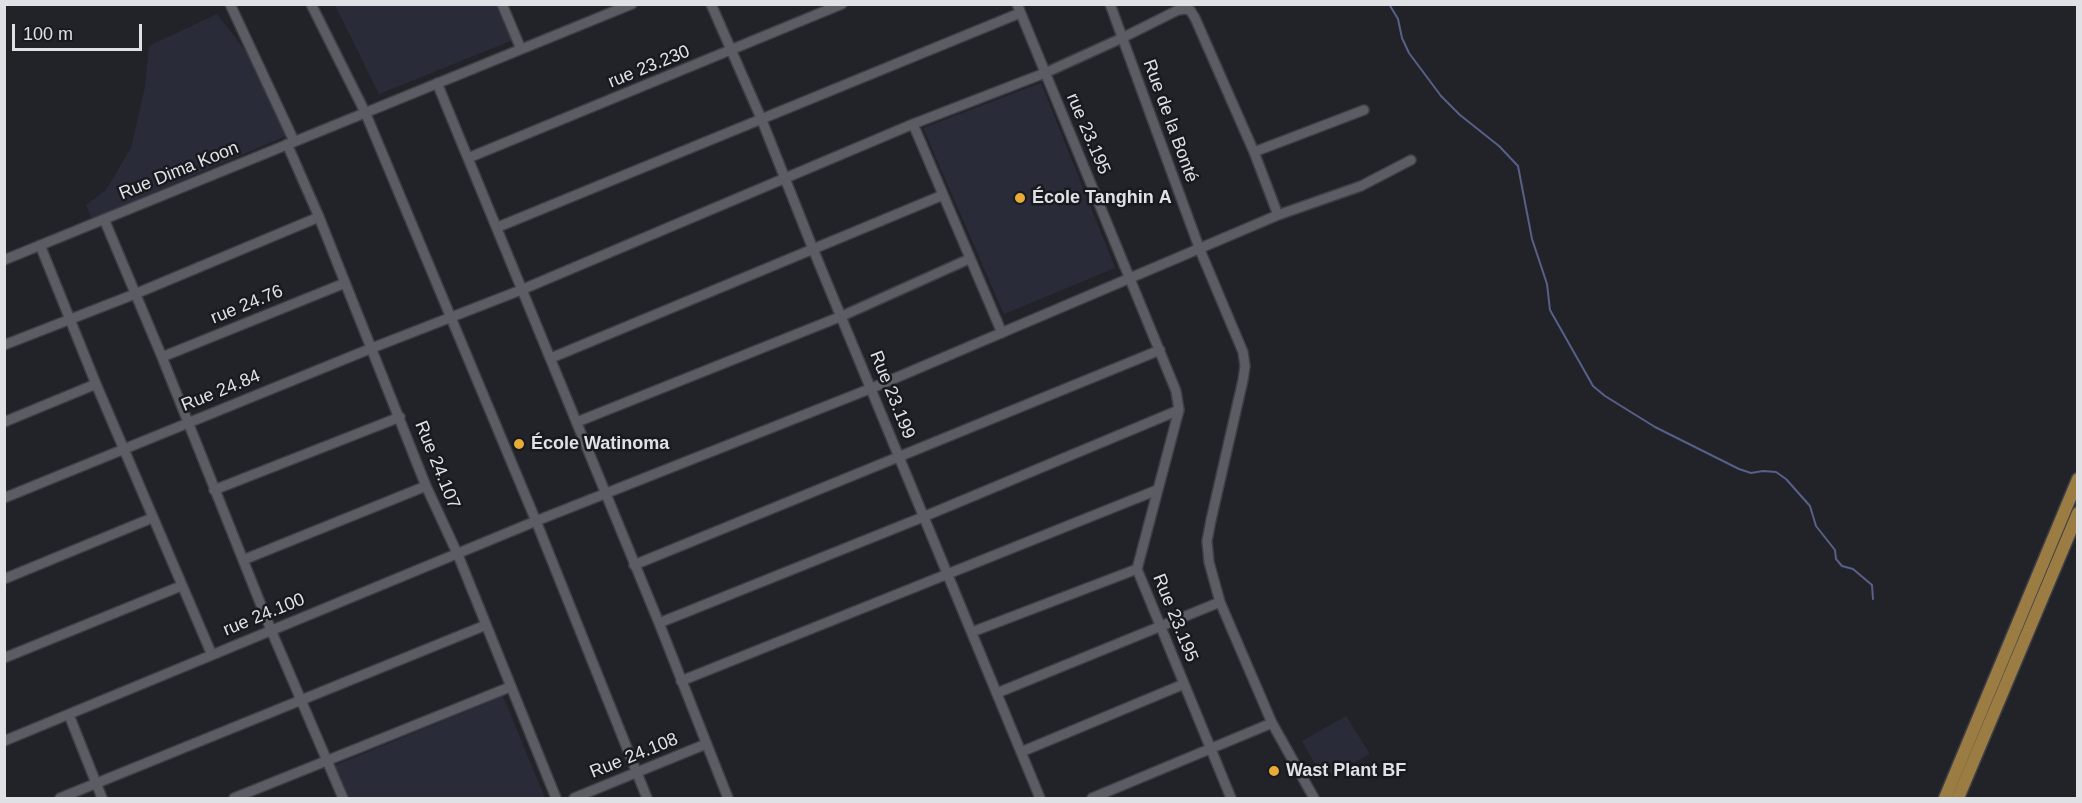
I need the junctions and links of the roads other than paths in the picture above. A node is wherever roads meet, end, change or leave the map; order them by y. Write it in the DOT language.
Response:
graph roads {
  1 [pos="230,4"];
  2 [pos="311,4"];
  3 [pos="502,4"];
  4 [pos="632,4"];
  5 [pos="711,4"];
  6 [pos="842,4"];
  7 [pos="1110,4"];
  8 [pos="1018,9"];
  9 [pos="1122,38"];
  10 [pos="521,49"];
  11 [pos="731,52"];
  12 [pos="1045,73"];
  13 [pos="437,83"];
  14 [pos="1364,110"];
  15 [pos="365,112"];
  16 [pos="761,118"];
  17 [pos="913,124"];
  18 [pos="290,142"];
  19 [pos="1254,152"];
  20 [pos="468,158"];
  21 [pos="1411,160"];
  22 [pos="785,179"];
  23 [pos="943,195"];
  24 [pos="1278,215"];
  25 [pos="319,217"];
  26 [pos="104,219"];
  27 [pos="498,228"];
  28 [pos="40,245"];
  29 [pos="813,249"];
  30 [pos="1200,250"];
  31 [pos="969,259"];
  32 [pos="4,260"];
  33 [pos="1130,278"];
  34 [pos="345,283"];
  35 [pos="521,290"];
  36 [pos="135,294"];
  37 [pos="842,316"];
  38 [pos="451,317"];
  39 [pos="71,319"];
  40 [pos="1002,333"];
  41 [pos="4,345"];
  42 [pos="372,348"];
  43 [pos="1160,350"];
  44 [pos="162,357"];
  45 [pos="551,358"];
  46 [pos="96,384"];
  47 [pos="872,388"];
  48 [pos="1179,410"];
  49 [pos="400,417"];
  50 [pos="4,422"];
  51 [pos="188,422"];
  52 [pos="577,422"];
  53 [pos="124,449"];
  54 [pos="898,456"];
  55 [pos="2078,479"];
  56 [pos="426,486"];
  57 [pos="214,490"];
  58 [pos="1157,490"];
  59 [pos="606,494"];
  60 [pos="4,498"];
  61 [pos="2078,513"];
  62 [pos="923,517"];
  63 [pos="152,518"];
  64 [pos="536,521"];
  65 [pos="458,555"];
  66 [pos="243,560"];
  67 [pos="634,565"];
  68 [pos="1137,569"];
  69 [pos="947,574"];
  70 [pos="4,579"];
  71 [pos="181,586"];
  72 [pos="1220,602"];
  73 [pos="659,623"];
  74 [pos="486,625"];
  75 [pos="1160,626"];
  76 [pos="271,630"];
  77 [pos="972,632"];
  78 [pos="212,655"];
  79 [pos="4,658"];
  80 [pos="681,681"];
  81 [pos="1184,684"];
  82 [pos="510,687"];
  83 [pos="997,693"];
  84 [pos="302,698"];
  85 [pos="69,716"];
  86 [pos="1272,723"];
  87 [pos="4,741"];
  88 [pos="706,744"];
  89 [pos="1210,749"];
  90 [pos="1021,752"];
  91 [pos="328,761"];
  92 [pos="638,773"];
  93 [pos="96,784"];
  94 [pos="60,798"];
  95 [pos="102,798"];
  96 [pos="234,798"];
  97 [pos="343,798"];
  98 [pos="556,798"];
  99 [pos="574,798"];
  100 [pos="647,798"];
  101 [pos="728,798"];
  102 [pos="1040,798"];
  103 [pos="1092,798"];
  104 [pos="1231,798"];
  105 [pos="1314,798"];
  106 [pos="1945,798"];
  107 [pos="1958,798"];
  1 -- 18 [label="street, Rue 24.107"];
  2 -- 15 [label="street"];
  3 -- 10 [label="street"];
  4 -- 10 [label="street, Rue Dima Koon"];
  5 -- 11 [label="street, Rue 23.199"];
  6 -- 11 [label="street, rue 23.230"];
  7 -- 9 [label="street, Rue de la Bonté"];
  8 -- 12 [label="street, rue 23.195"];
  8 -- 16 [label="street"];
  9 -- 12 [label="street, Rue 24.84"];
  9 -- 19 [label="street, Rue 24.84"];
  9 -- 30 [label="street, Rue de la Bonté"];
  10 -- 13 [label="street, Rue Dima Koon"];
  11 -- 16 [label="street, Rue 23.199"];
  11 -- 20 [label="street, rue 23.230"];
  12 -- 17 [label="street, Rue 24.84"];
  12 -- 33 [label="street, rue 23.195"];
  13 -- 15 [label="street, Rue Dima Koon"];
  13 -- 20 [label="street"];
  14 -- 19 [label="street"];
  15 -- 18 [label="street, Rue Dima Koon"];
  15 -- 38 [label="street"];
  16 -- 22 [label="street, Rue 23.199"];
  16 -- 27 [label="street"];
  17 -- 22 [label="street, Rue 24.84"];
  17 -- 23 [label="street"];
  18 -- 25 [label="street, Rue 24.107"];
  18 -- 26 [label="street, Rue Dima Koon"];
  19 -- 24 [label="street"];
  20 -- 27 [label="street"];
  21 -- 24 [label="street, rue 24.100"];
  22 -- 29 [label="street, Rue 23.199"];
  22 -- 35 [label="street, Rue 24.84"];
  23 -- 29 [label="street"];
  23 -- 31 [label="street"];
  24 -- 30 [label="street, rue 24.100"];
  25 -- 34 [label="street, Rue 24.107"];
  25 -- 36 [label="street"];
  26 -- 28 [label="street, Rue Dima Koon"];
  26 -- 36 [label="street"];
  27 -- 35 [label="street"];
  28 -- 32 [label="street, Rue Dima Koon"];
  28 -- 39 [label="street"];
  29 -- 37 [label="street, Rue 23.199"];
  29 -- 45 [label="street"];
  30 -- 33 [label="street, rue 24.100"];
  30 -- 72 [label="street, Rue de la Bonté"];
  31 -- 37 [label="street"];
  31 -- 40 [label="street"];
  33 -- 40 [label="street, rue 24.100"];
  33 -- 43 [label="street, rue 23.195"];
  34 -- 42 [label="street, Rue 24.107"];
  34 -- 44 [label="street, rue 24.76"];
  35 -- 38 [label="street, Rue 24.84"];
  35 -- 45 [label="street"];
  36 -- 39 [label="street"];
  36 -- 44 [label="street"];
  37 -- 47 [label="street, Rue 23.199"];
  37 -- 52 [label="street"];
  38 -- 42 [label="street, Rue 24.84"];
  38 -- 64 [label="street"];
  39 -- 41 [label="street"];
  39 -- 46 [label="street"];
  40 -- 47 [label="street, rue 24.100"];
  42 -- 49 [label="street, Rue 24.107"];
  42 -- 51 [label="street, Rue 24.84"];
  43 -- 48 [label="street, rue 23.195"];
  43 -- 54 [label="street"];
  44 -- 51 [label="street"];
  45 -- 52 [label="street"];
  46 -- 50 [label="street"];
  46 -- 53 [label="street"];
  47 -- 54 [label="street, Rue 23.199"];
  47 -- 59 [label="street, rue 24.100"];
  48 -- 58 [label="street, Rue 23.195"];
  48 -- 62 [label="street"];
  49 -- 56 [label="street, Rue 24.107"];
  49 -- 57 [label="street"];
  51 -- 53 [label="street, Rue 24.84"];
  51 -- 57 [label="street"];
  52 -- 59 [label="street"];
  53 -- 60 [label="street, Rue 24.84"];
  53 -- 63 [label="street"];
  54 -- 62 [label="street, Rue 23.199"];
  54 -- 67 [label="street"];
  55 -- 106 [label="main road"];
  56 -- 65 [label="street, Rue 24.107"];
  56 -- 66 [label="street"];
  57 -- 66 [label="street"];
  58 -- 68 [label="street, Rue 23.195"];
  58 -- 69 [label="street"];
  59 -- 64 [label="street, rue 24.100"];
  59 -- 67 [label="street"];
  61 -- 107 [label="main road"];
  62 -- 69 [label="street, Rue 23.199"];
  62 -- 73 [label="street"];
  63 -- 70 [label="street"];
  63 -- 71 [label="street"];
  64 -- 65 [label="street, rue 24.100"];
  64 -- 92 [label="street"];
  65 -- 74 [label="street, Rue 24.107"];
  65 -- 76 [label="street, rue 24.100"];
  66 -- 76 [label="street"];
  67 -- 73 [label="street"];
  68 -- 75 [label="street, Rue 23.195"];
  68 -- 77 [label="street"];
  69 -- 77 [label="street, Rue 23.199"];
  69 -- 80 [label="street"];
  71 -- 78 [label="street"];
  71 -- 79 [label="street"];
  72 -- 75 [label="street"];
  72 -- 86 [label="street, Rue de la Bonté"];
  73 -- 80 [label="street"];
  74 -- 82 [label="street, Rue 24.107"];
  74 -- 84 [label="street"];
  75 -- 81 [label="street, Rue 23.195"];
  75 -- 83 [label="street"];
  76 -- 78 [label="street, rue 24.100"];
  76 -- 84 [label="street"];
  77 -- 83 [label="street, Rue 23.199"];
  78 -- 85 [label="street, rue 24.100"];
  80 -- 88 [label="street"];
  81 -- 89 [label="street, Rue 23.195"];
  81 -- 90 [label="street"];
  82 -- 91 [label="street"];
  82 -- 98 [label="street, Rue 24.107"];
  83 -- 90 [label="street, Rue 23.199"];
  84 -- 91 [label="street"];
  84 -- 93 [label="street"];
  85 -- 87 [label="street, rue 24.100"];
  85 -- 93 [label="street"];
  86 -- 89 [label="street"];
  86 -- 105 [label="street, Rue de la Bonté"];
  88 -- 92 [label="street, Rue 24.108"];
  88 -- 101 [label="street"];
  89 -- 103 [label="street"];
  89 -- 104 [label="street, Rue 23.195"];
  90 -- 102 [label="street, Rue 23.199"];
  91 -- 96 [label="street"];
  91 -- 97 [label="street"];
  92 -- 99 [label="street, Rue 24.108"];
  92 -- 100 [label="street"];
  93 -- 94 [label="street"];
  93 -- 95 [label="street"];
}
